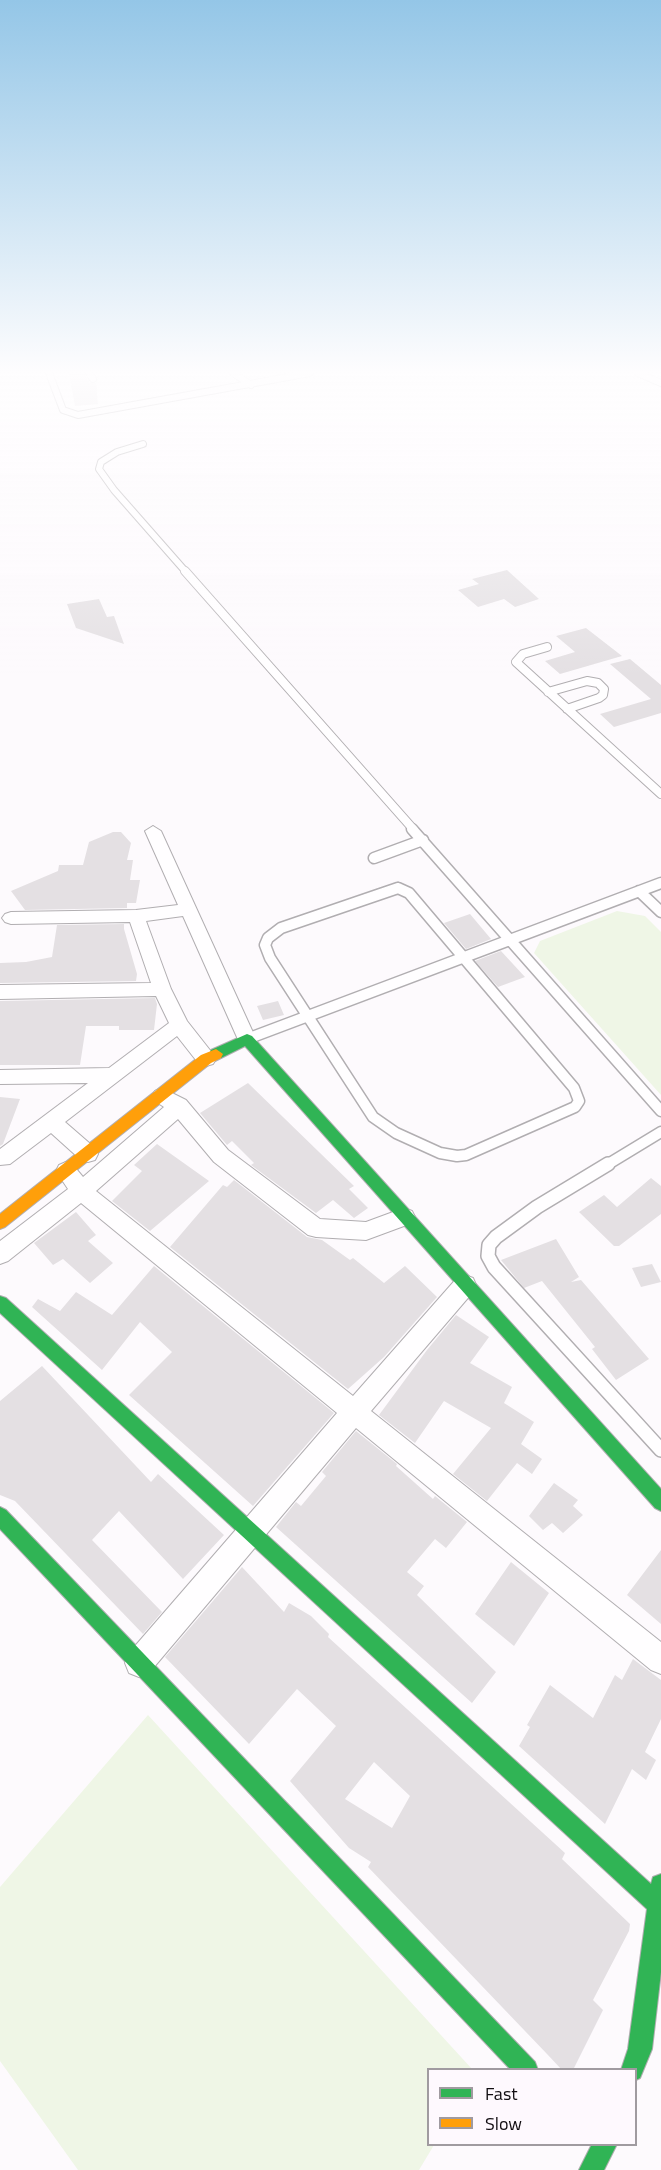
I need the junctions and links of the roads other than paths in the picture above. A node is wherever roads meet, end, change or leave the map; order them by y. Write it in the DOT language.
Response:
graph roads {
  1 [pos="102,474"];
  2 [pos="547,647"];
  3 [pos="548,692"];
  4 [pos="567,709"];
  5 [pos="661,794"];
  6 [pos="153,831"];
  7 [pos="423,840"];
  8 [pos="374,858"];
  9 [pos="661,883"];
  10 [pos="639,891"];
  11 [pos="189,910"];
  12 [pos="661,912"];
  13 [pos="136,916"];
  14 [pos="11,918"];
  15 [pos="511,940"];
  16 [pos="464,958"];
  17 [pos="162,990"];
  18 [pos="0,992"];
  19 [pos="307,1016"];
  20 [pos="179,1025"];
  21 [pos="247,1039"];
  22 [pos="206,1059"];
  23 [pos="112,1075"];
  24 [pos="0,1077"];
  25 [pos="170,1101"];
  26 [pos="661,1111"];
  27 [pos="52,1122"];
  28 [pos="661,1132"];
  29 [pos="88,1154"];
  30 [pos="3,1158"];
  31 [pos="66,1171"];
  32 [pos="81,1191"];
  33 [pos="0,1202"];
  34 [pos="25,1202"];
  35 [pos="404,1217"];
  36 [pos="0,1223"];
  37 [pos="0,1254"];
  38 [pos="465,1285"];
  39 [pos="0,1303"];
  40 [pos="354,1411"];
  41 [pos="661,1450"];
  42 [pos="661,1502"];
  43 [pos="0,1516"];
  44 [pos="250,1530"];
  45 [pos="661,1660"];
  46 [pos="139,1663"];
  47 [pos="661,1884"];
  48 [pos="657,1904"];
  49 [pos="525,2068"];
  50 [pos="633,2068"];
  51 [pos="602,2146"];
  52 [pos="591,2170"];
  1 -- 7 [label="lane"];
  2 -- 3 [label="lane"];
  3 -- 4 [label="lane"];
  3 -- 4 [label="lane"];
  4 -- 5 [label="lane"];
  6 -- 11 [label="street"];
  7 -- 8 [label="lane"];
  7 -- 15 [label="lane"];
  9 -- 10 [label="lane"];
  10 -- 12 [label="lane"];
  10 -- 15 [label="lane"];
  11 -- 13 [label="street"];
  11 -- 21 [label="street"];
  13 -- 14 [label="street"];
  13 -- 17 [label="street"];
  15 -- 16 [label="lane"];
  15 -- 26 [label="lane"];
  16 -- 19 [label="lane"];
  16 -- 19 [label="lane"];
  16 -- 19 [label="lane"];
  17 -- 18 [label="street"];
  17 -- 20 [label="street"];
  19 -- 21 [label="lane"];
  20 -- 22 [label="street"];
  20 -- 23 [label="street"];
  21 -- 22 [label="street"];
  21 -- 35 [label="street"];
  22 -- 25 [label="street"];
  23 -- 24 [label="street"];
  23 -- 27 [label="street"];
  25 -- 29 [label="street"];
  25 -- 32 [label="street"];
  25 -- 35 [label="street"];
  27 -- 29 [label="street"];
  27 -- 30 [label="street"];
  28 -- 41 [label="lane"];
  29 -- 31 [label="street"];
  31 -- 32 [label="street"];
  31 -- 34 [label="street"];
  32 -- 37 [label="street"];
  32 -- 40 [label="street"];
  33 -- 34 [label="street"];
  34 -- 36 [label="street"];
  35 -- 38 [label="street"];
  38 -- 40 [label="street"];
  38 -- 42 [label="street"];
  39 -- 44 [label="street"];
  40 -- 44 [label="street"];
  40 -- 45 [label="street"];
  43 -- 46 [label="street"];
  44 -- 46 [label="street"];
  44 -- 48 [label="street"];
  46 -- 49 [label="street"];
  47 -- 48 [label="street"];
  48 -- 50 [label="street"];
  51 -- 52 [label="street"];
}
